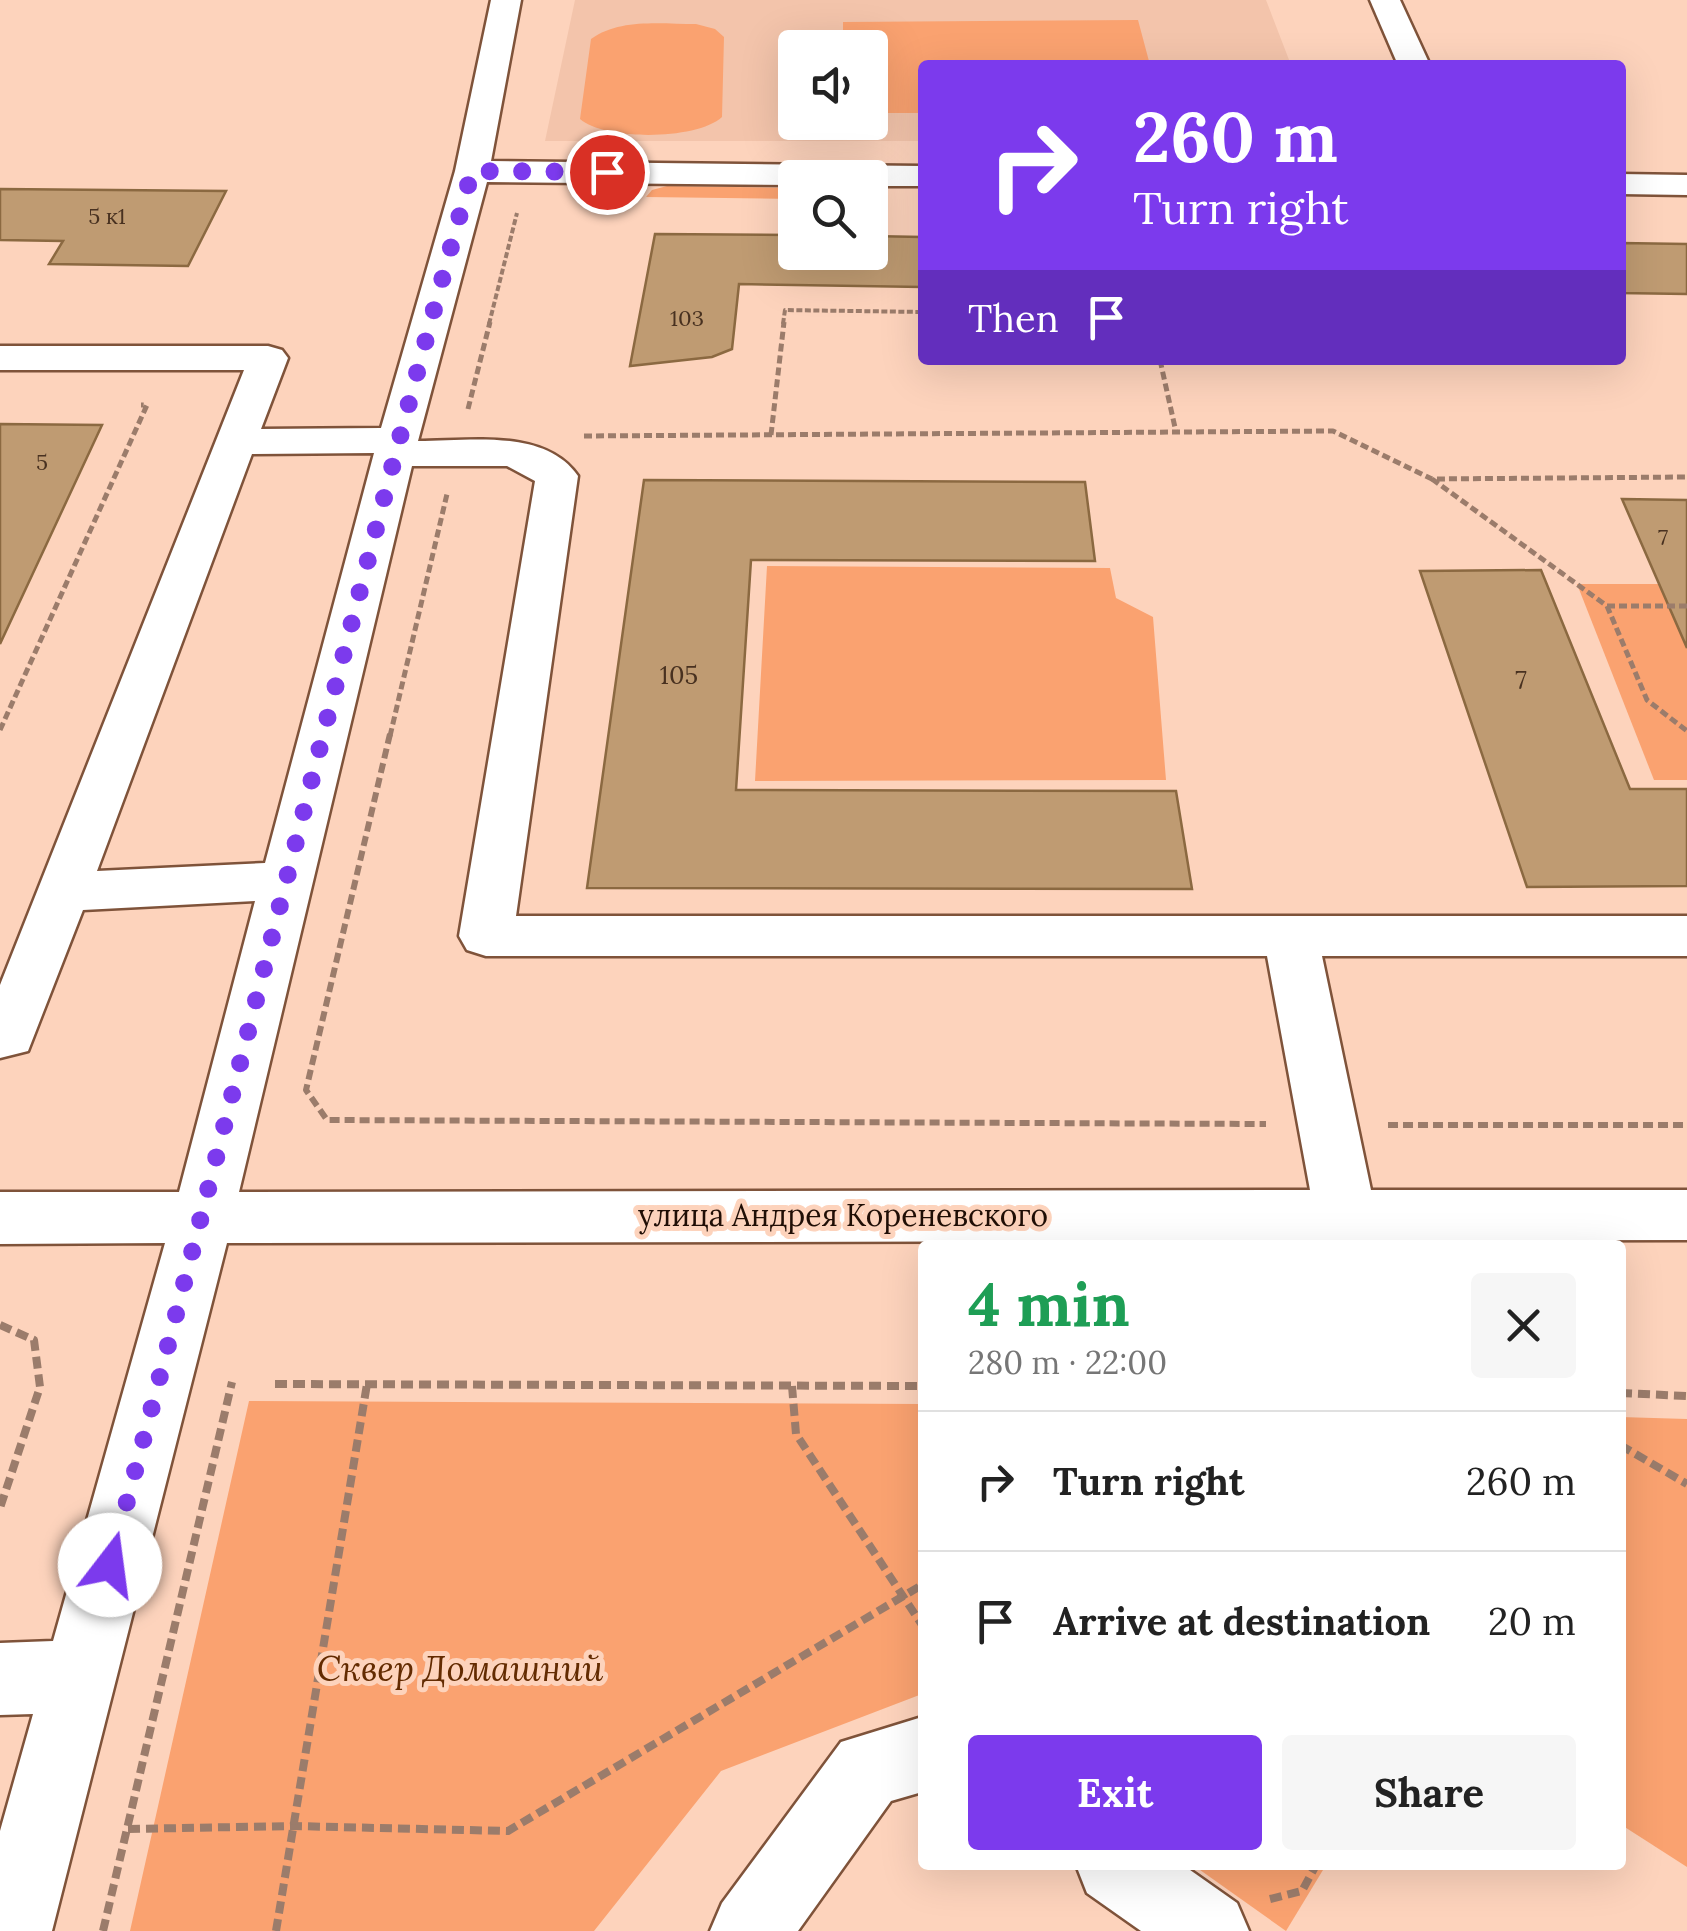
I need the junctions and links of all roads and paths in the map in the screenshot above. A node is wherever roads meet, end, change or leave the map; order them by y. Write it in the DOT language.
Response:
graph roads {
  1 [pos="506,0"];
  2 [pos="1385,0"];
  3 [pos="1412,60"];
  4 [pos="472,171"];
  5 [pos="918,176"];
  6 [pos="1626,184"];
  7 [pos="1687,185"];
  8 [pos="520,202"];
  9 [pos="918,312"];
  10 [pos="0,358"];
  11 [pos="1161,365"];
  12 [pos="129,405"];
  13 [pos="1176,432"];
  14 [pos="771,435"];
  15 [pos="576,436"];
  16 [pos="236,442"];
  17 [pos="397,447"];
  18 [pos="456,454"];
  19 [pos="1687,477"];
  20 [pos="1432,480"];
  21 [pos="1606,606"];
  22 [pos="1687,606"];
  23 [pos="0,730"];
  24 [pos="1687,731"];
  25 [pos="287,881"];
  26 [pos="60,892"];
  27 [pos="1291,936"];
  28 [pos="1687,936"];
  29 [pos="0,1036"];
  30 [pos="1328,1125"];
  31 [pos="1687,1125"];
  32 [pos="1345,1214"];
  33 [pos="1687,1215"];
  34 [pos="203,1216"];
  35 [pos="0,1218"];
  36 [pos="0,1325"];
  37 [pos="232,1382"];
  38 [pos="275,1384"];
  39 [pos="367,1384"];
  40 [pos="792,1386"];
  41 [pos="918,1386"];
  42 [pos="1626,1393"];
  43 [pos="1687,1396"];
  44 [pos="1626,1449"];
  45 [pos="1687,1484"];
  46 [pos="0,1508"];
  47 [pos="918,1587"];
  48 [pos="903,1596"];
  49 [pos="918,1619"];
  50 [pos="80,1676"];
  51 [pos="0,1679"];
  52 [pos="918,1756"];
  53 [pos="293,1826"];
  54 [pos="128,1829"];
  55 [pos="1122,1870"];
  56 [pos="12,1931"];
  57 [pos="104,1931"];
  58 [pos="276,1931"];
  59 [pos="750,1931"];
  60 [pos="1209,1931"];
  1 -- 4 [label="street"];
  2 -- 3 [label="street"];
  4 -- 5 [label="street"];
  4 -- 17 [label="street"];
  6 -- 7 [label="street"];
  8 -- 18 [label="path"];
  9 -- 14 [label="path"];
  10 -- 16 [label="street"];
  11 -- 13 [label="path"];
  12 -- 23 [label="path"];
  13 -- 14 [label="path"];
  13 -- 20 [label="path"];
  14 -- 15 [label="path"];
  16 -- 17 [label="street"];
  16 -- 26 [label="street"];
  17 -- 18 [label="street"];
  17 -- 25 [label="street"];
  18 -- 27 [label="street"];
  18 -- 30 [label="path"];
  19 -- 20 [label="path"];
  20 -- 21 [label="path"];
  21 -- 22 [label="path"];
  21 -- 24 [label="path"];
  25 -- 26 [label="street"];
  25 -- 34 [label="street"];
  26 -- 29 [label="street"];
  27 -- 28 [label="street"];
  27 -- 30 [label="street"];
  30 -- 31 [label="path"];
  30 -- 32 [label="street"];
  32 -- 33 [label="street, улица Андрея Кореневского"];
  32 -- 34 [label="street, улица Андрея Кореневского"];
  34 -- 35 [label="street, улица Андрея Кореневского"];
  34 -- 50 [label="street"];
  36 -- 46 [label="path"];
  37 -- 54 [label="path"];
  38 -- 39 [label="path"];
  39 -- 40 [label="path"];
  39 -- 53 [label="path"];
  40 -- 41 [label="path"];
  40 -- 48 [label="path"];
  42 -- 43 [label="path"];
  44 -- 45 [label="path"];
  47 -- 48 [label="path"];
  48 -- 49 [label="path"];
  48 -- 53 [label="path"];
  50 -- 51 [label="street"];
  50 -- 56 [label="street"];
  52 -- 59 [label="street"];
  53 -- 54 [label="path"];
  53 -- 58 [label="path"];
  54 -- 57 [label="path"];
  55 -- 60 [label="street"];
}
